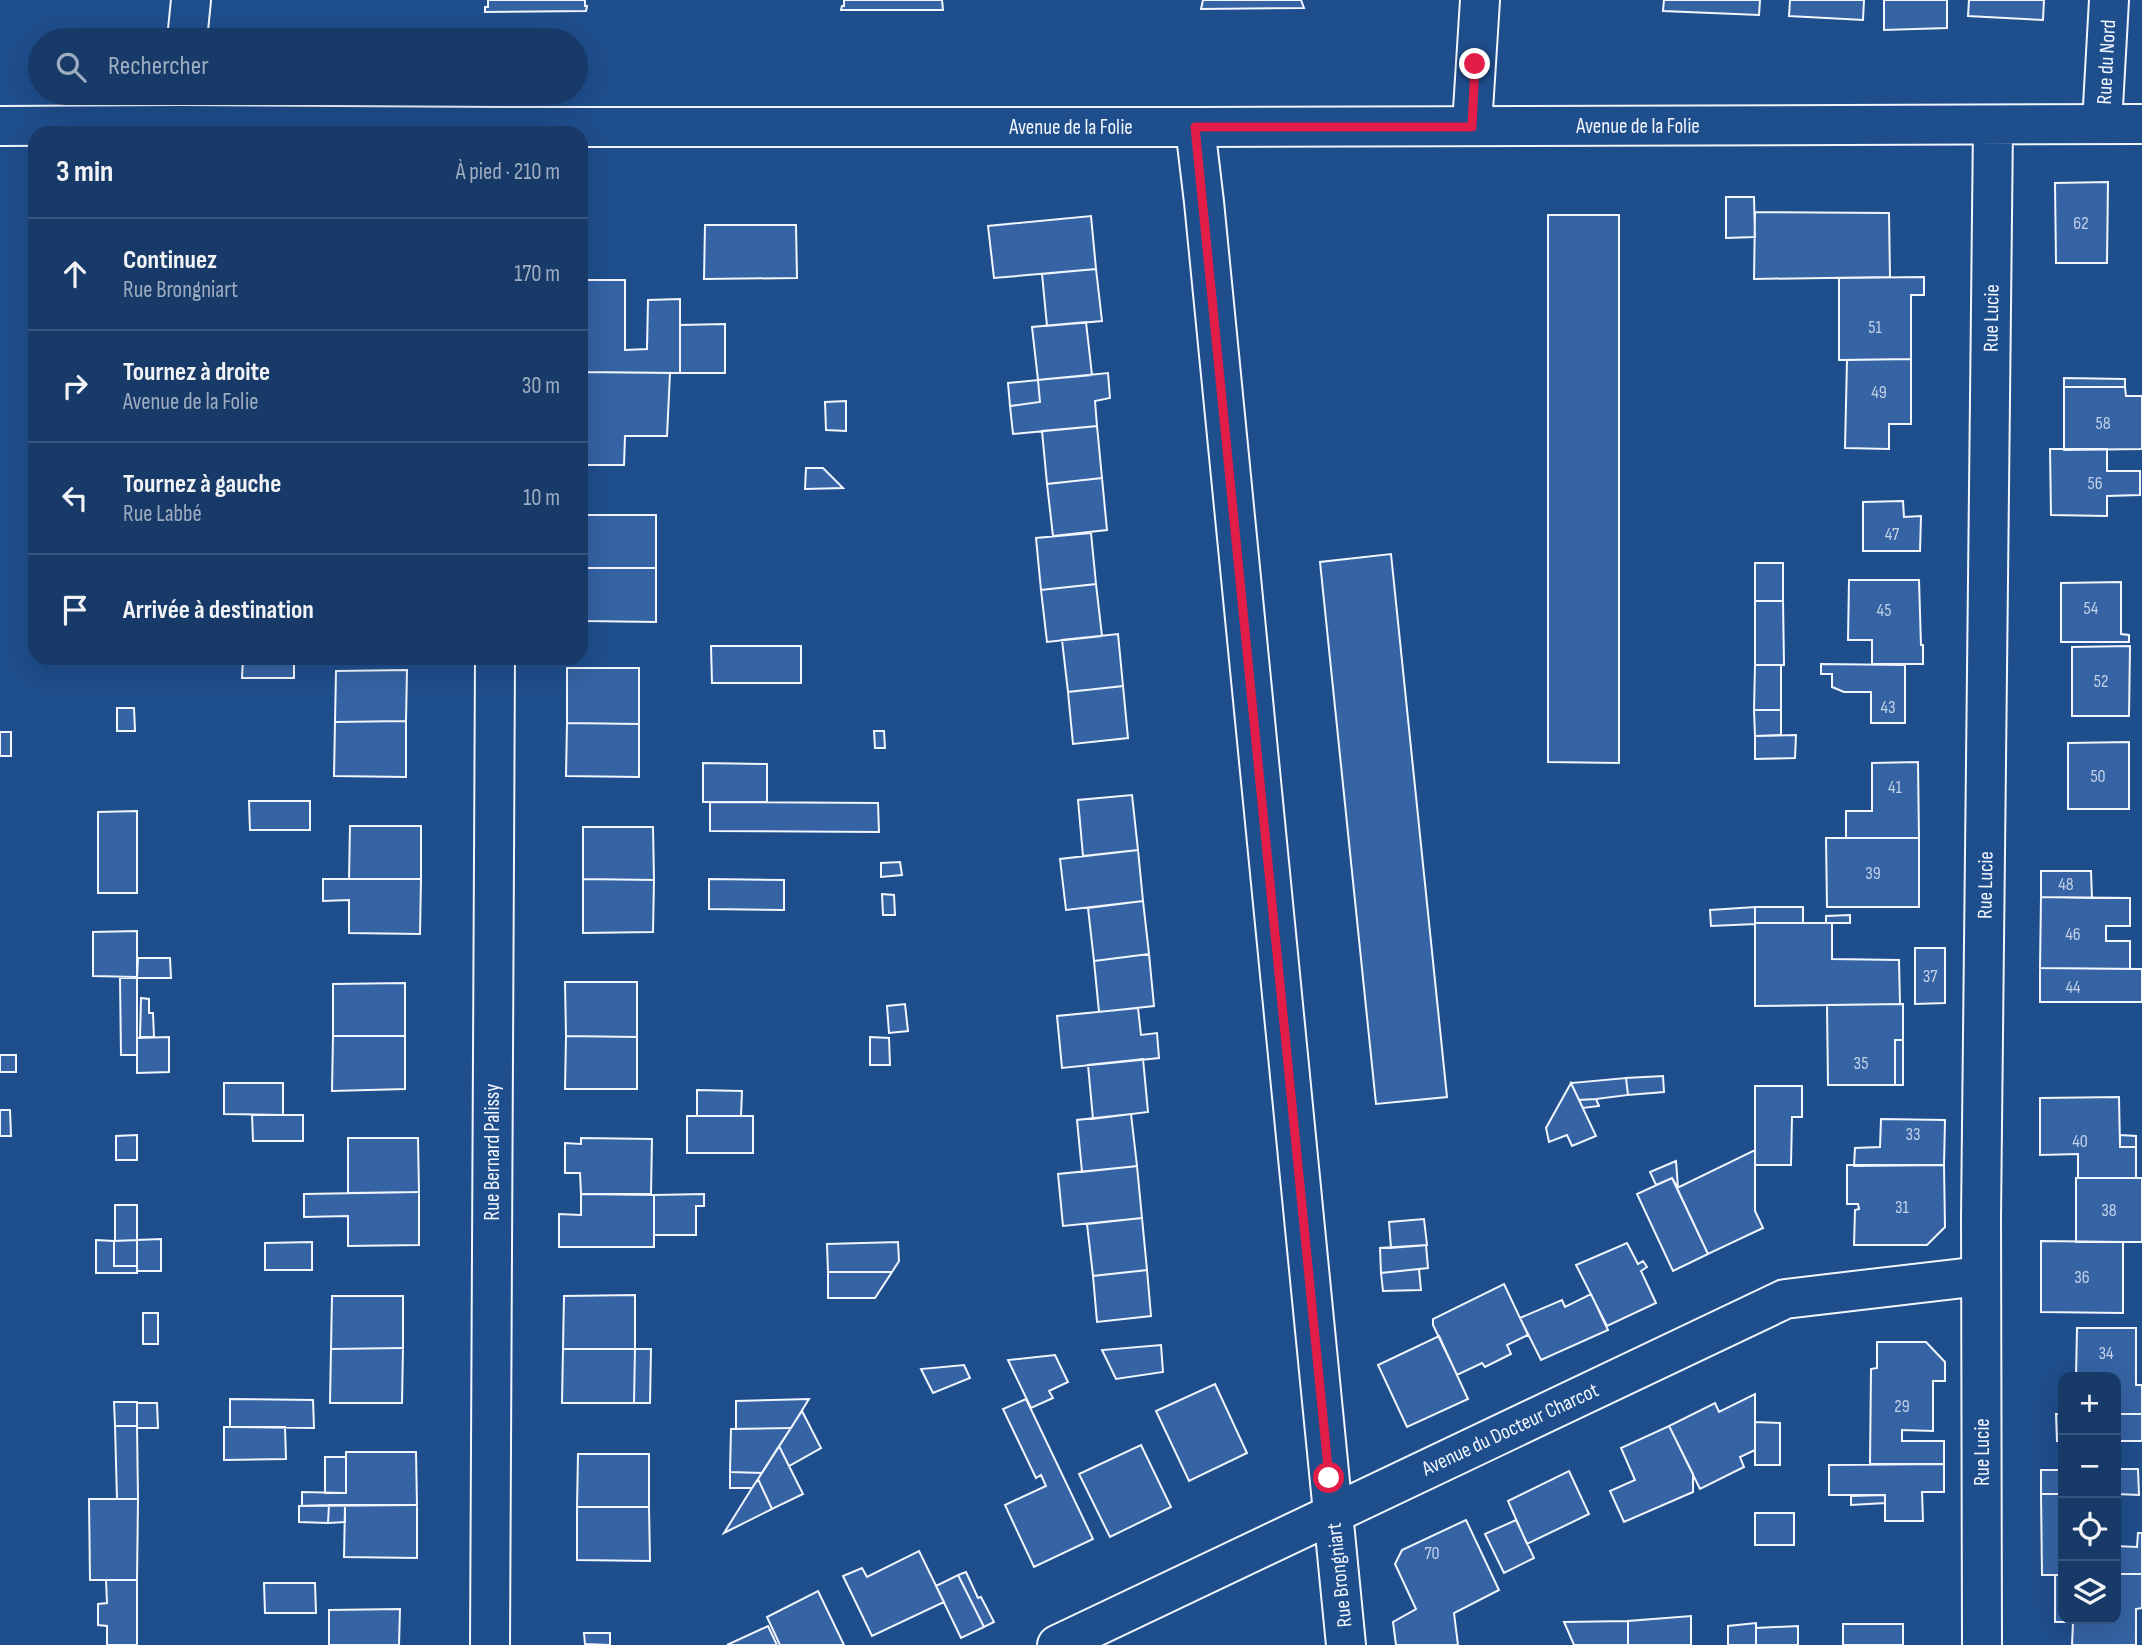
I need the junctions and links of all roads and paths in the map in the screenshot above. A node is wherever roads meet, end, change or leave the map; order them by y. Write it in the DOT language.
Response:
graph roads {
  1 [pos="191,0"];
  2 [pos="1480,0"];
  3 [pos="2109,0"];
  4 [pos="188,28"];
  5 [pos="181,109"];
  6 [pos="2102,124"];
  7 [pos="2142,124"];
  8 [pos="1993,125"];
  9 [pos="0,126"];
  10 [pos="438,126"];
  11 [pos="1195,127"];
  12 [pos="1472,127"];
  13 [pos="588,130"];
  14 [pos="495,665"];
  15 [pos="1981,1276"];
  16 [pos="1333,1513"];
  17 [pos="490,1645"];
  18 [pos="1057,1645"];
  19 [pos="1346,1645"];
  20 [pos="1982,1645"];
  1 -- 4 [label="street"];
  2 -- 12 [label="street"];
  3 -- 6 [label="street, Rue du Nord"];
  5 -- 9 [label="street, Avenue de la Folie"];
  5 -- 10 [label="street, Avenue de la Folie"];
  6 -- 7 [label="street, Avenue de la Folie"];
  6 -- 8 [label="street, Avenue de la Folie"];
  8 -- 12 [label="street, Avenue de la Folie"];
  8 -- 15 [label="street, Rue Lucie"];
  11 -- 12 [label="street, Avenue de la Folie"];
  11 -- 13 [label="street, Avenue de la Folie"];
  11 -- 16 [label="street, Rue Brongniart"];
  14 -- 17 [label="street, Rue Bernard Palissy"];
  15 -- 16 [label="street, Avenue du Docteur Charcot"];
  15 -- 20 [label="street, Rue Lucie"];
  16 -- 18 [label="street, Avenue du Docteur Charcot"];
  16 -- 19 [label="street, Rue Brongniart"];
}
